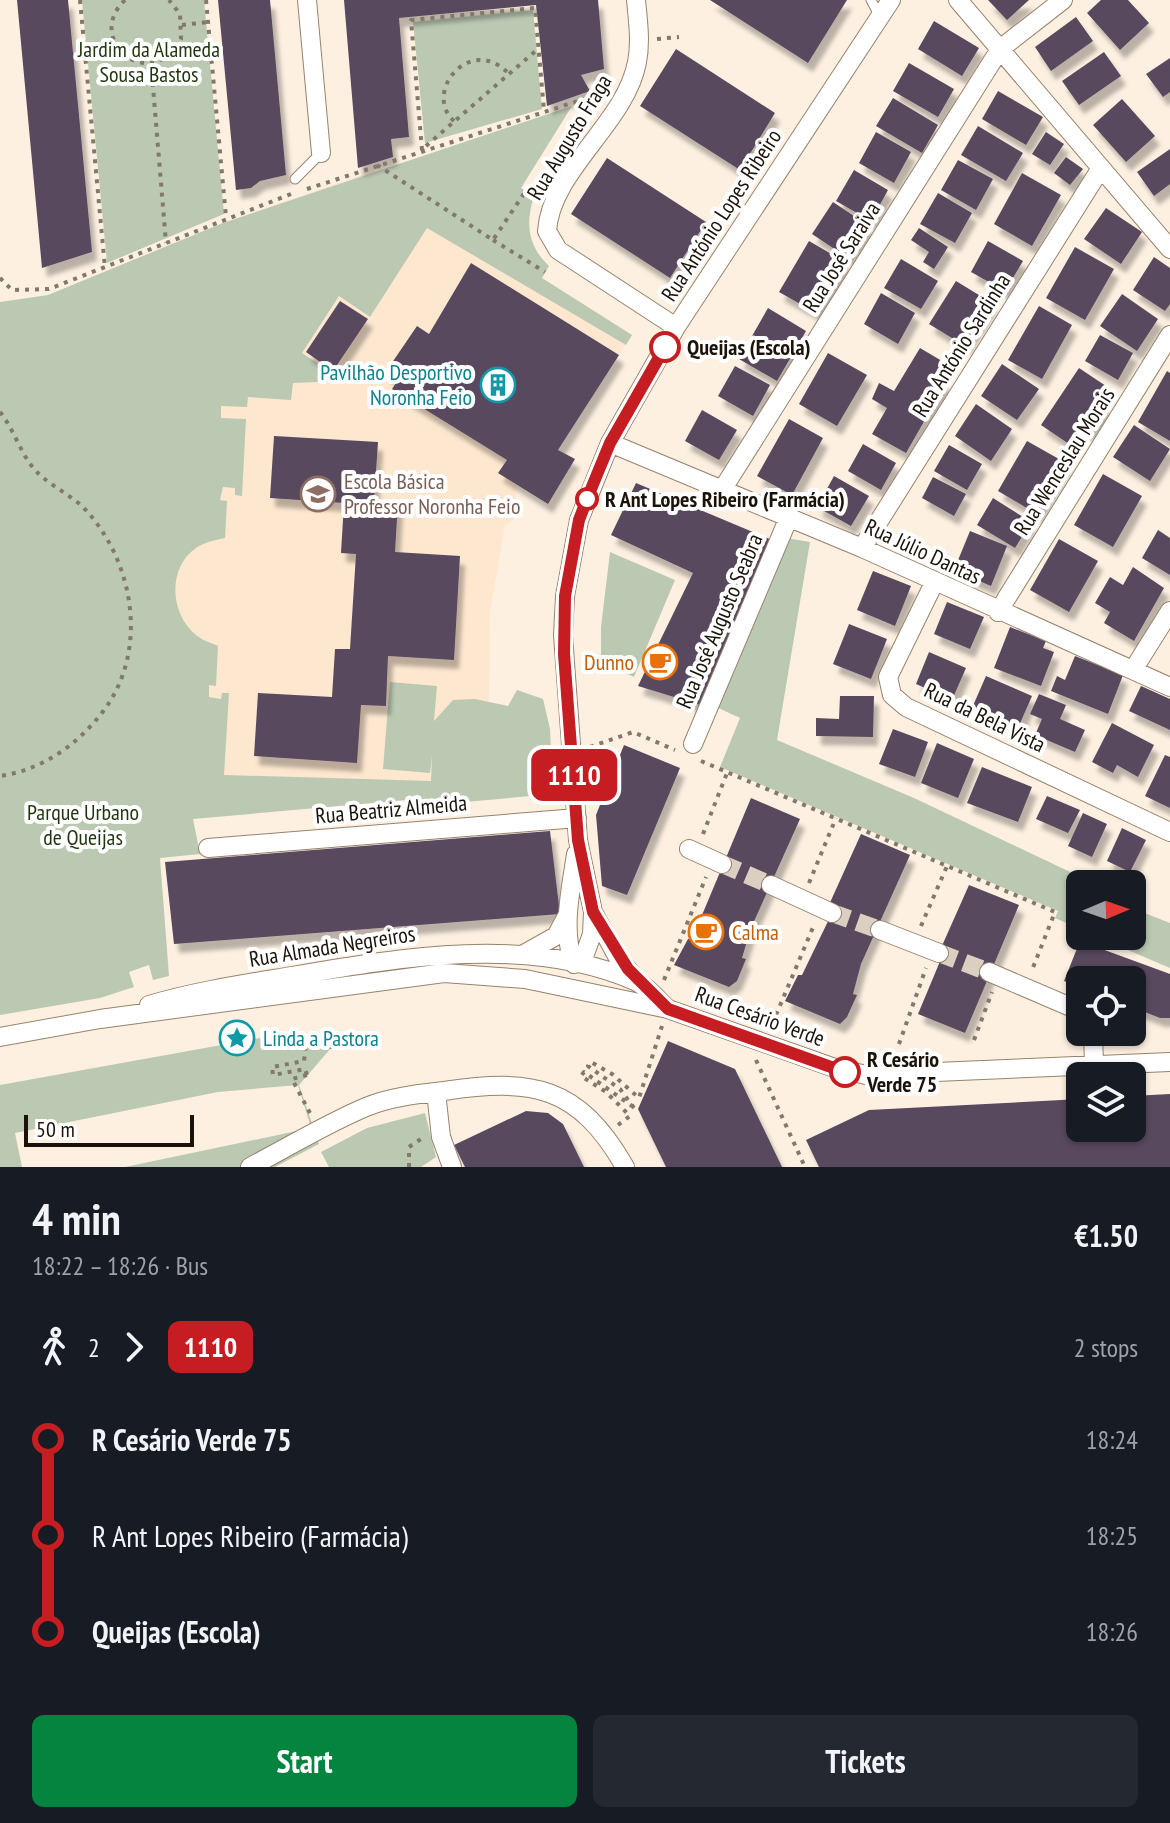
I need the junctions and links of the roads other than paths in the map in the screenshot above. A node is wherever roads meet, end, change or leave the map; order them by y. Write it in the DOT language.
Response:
graph roads {
  1 [pos="307,0"];
  2 [pos="636,0"];
  3 [pos="871,0"];
  4 [pos="891,0"];
  5 [pos="958,0"];
  6 [pos="1063,0"];
  7 [pos="880,17"];
  8 [pos="1000,49"];
  9 [pos="321,153"];
  10 [pos="1101,168"];
  11 [pos="295,179"];
  12 [pos="1170,249"];
  13 [pos="676,327"];
  14 [pos="1170,335"];
  15 [pos="610,443"];
  16 [pos="722,490"];
  17 [pos="789,517"];
  18 [pos="862,548"];
  19 [pos="934,583"];
  20 [pos="1170,611"];
  21 [pos="998,612"];
  22 [pos="1133,670"];
  23 [pos="1170,687"];
  24 [pos="693,744"];
  25 [pos="577,818"];
  26 [pos="1170,832"];
  27 [pos="578,840"];
  28 [pos="208,848"];
  29 [pos="771,885"];
  30 [pos="827,910"];
  31 [pos="593,912"];
  32 [pos="568,913"];
  33 [pos="880,930"];
  34 [pos="928,949"];
  35 [pos="519,956"];
  36 [pos="574,964"];
  37 [pos="994,973"];
  38 [pos="638,982"];
  39 [pos="569,989"];
  40 [pos="662,1004"];
  41 [pos="1066,1005"];
  42 [pos="100,1019"];
  43 [pos="0,1037"];
  44 [pos="1170,1062"];
  45 [pos="1146,1063"];
  46 [pos="1066,1066"];
  47 [pos="436,1092"];
  48 [pos="250,1167"];
  49 [pos="452,1167"];
  50 [pos="625,1167"];
  1 -- 9 [label="street"];
  2 -- 13 [label="street, Rua Augusto Fraga"];
  3 -- 7 [label="lane"];
  4 -- 7 [label="street, Rua António Lopes Ribeiro"];
  5 -- 8 [label="street"];
  6 -- 8 [label="street, Rua José Saraiva"];
  7 -- 13 [label="street, Rua António Lopes Ribeiro"];
  8 -- 10 [label="street"];
  8 -- 16 [label="street, Rua José Saraiva"];
  9 -- 11 [label="lane"];
  10 -- 12 [label="street"];
  10 -- 18 [label="street, Rua António Sardinha"];
  13 -- 15 [label="street, Rua António Lopes Ribeiro"];
  14 -- 21 [label="street, Rua Wenceslau Morais"];
  15 -- 16 [label="street, Rua Júlio Dantas"];
  15 -- 25 [label="street, Rua António Lopes Ribeiro"];
  16 -- 17 [label="street, Rua Júlio Dantas"];
  17 -- 18 [label="street, Rua Júlio Dantas"];
  17 -- 24 [label="street, Rua José Augusto Seabra"];
  18 -- 19 [label="street, Rua Júlio Dantas"];
  19 -- 21 [label="street, Rua Júlio Dantas"];
  19 -- 26 [label="street, Rua da Bela Vista"];
  20 -- 22 [label="street"];
  21 -- 22 [label="street, Rua Júlio Dantas"];
  22 -- 23 [label="street, Rua Júlio Dantas"];
  25 -- 27 [label="street, Rua António Lopes Ribeiro"];
  25 -- 28 [label="street, Rua Beatriz Almeida"];
  27 -- 31 [label="street, Rua António Lopes Ribeiro"];
  27 -- 32 [label="street, Rua António Lopes Ribeiro"];
  29 -- 30 [label="street"];
  31 -- 36 [label="street, Rua António Lopes Ribeiro"];
  31 -- 38 [label="street, Rua António Lopes Ribeiro"];
  32 -- 35 [label="street, Rua António Lopes Ribeiro"];
  32 -- 36 [label="street, Rua António Lopes Ribeiro"];
  33 -- 34 [label="street"];
  35 -- 36 [label="street, Rua Almada Negreiros"];
  35 -- 42 [label="street, Rua Almada Negreiros"];
  36 -- 38 [label="street, Rua Cesário Verde"];
  36 -- 39 [label="street"];
  37 -- 41 [label="street"];
  38 -- 40 [label="street, Rua Cesário Verde"];
  39 -- 40 [label="street, Rua Cesário Verde"];
  39 -- 42 [label="street, Rua Almada Negreiros"];
  40 -- 46 [label="street, Rua Cesário Verde"];
  42 -- 43 [label="street, Rua Almada Negreiros"];
  44 -- 45 [label="street, Rua Cesário Verde"];
  47 -- 48 [label="street"];
  47 -- 49 [label="street"];
  47 -- 50 [label="street"];
}
